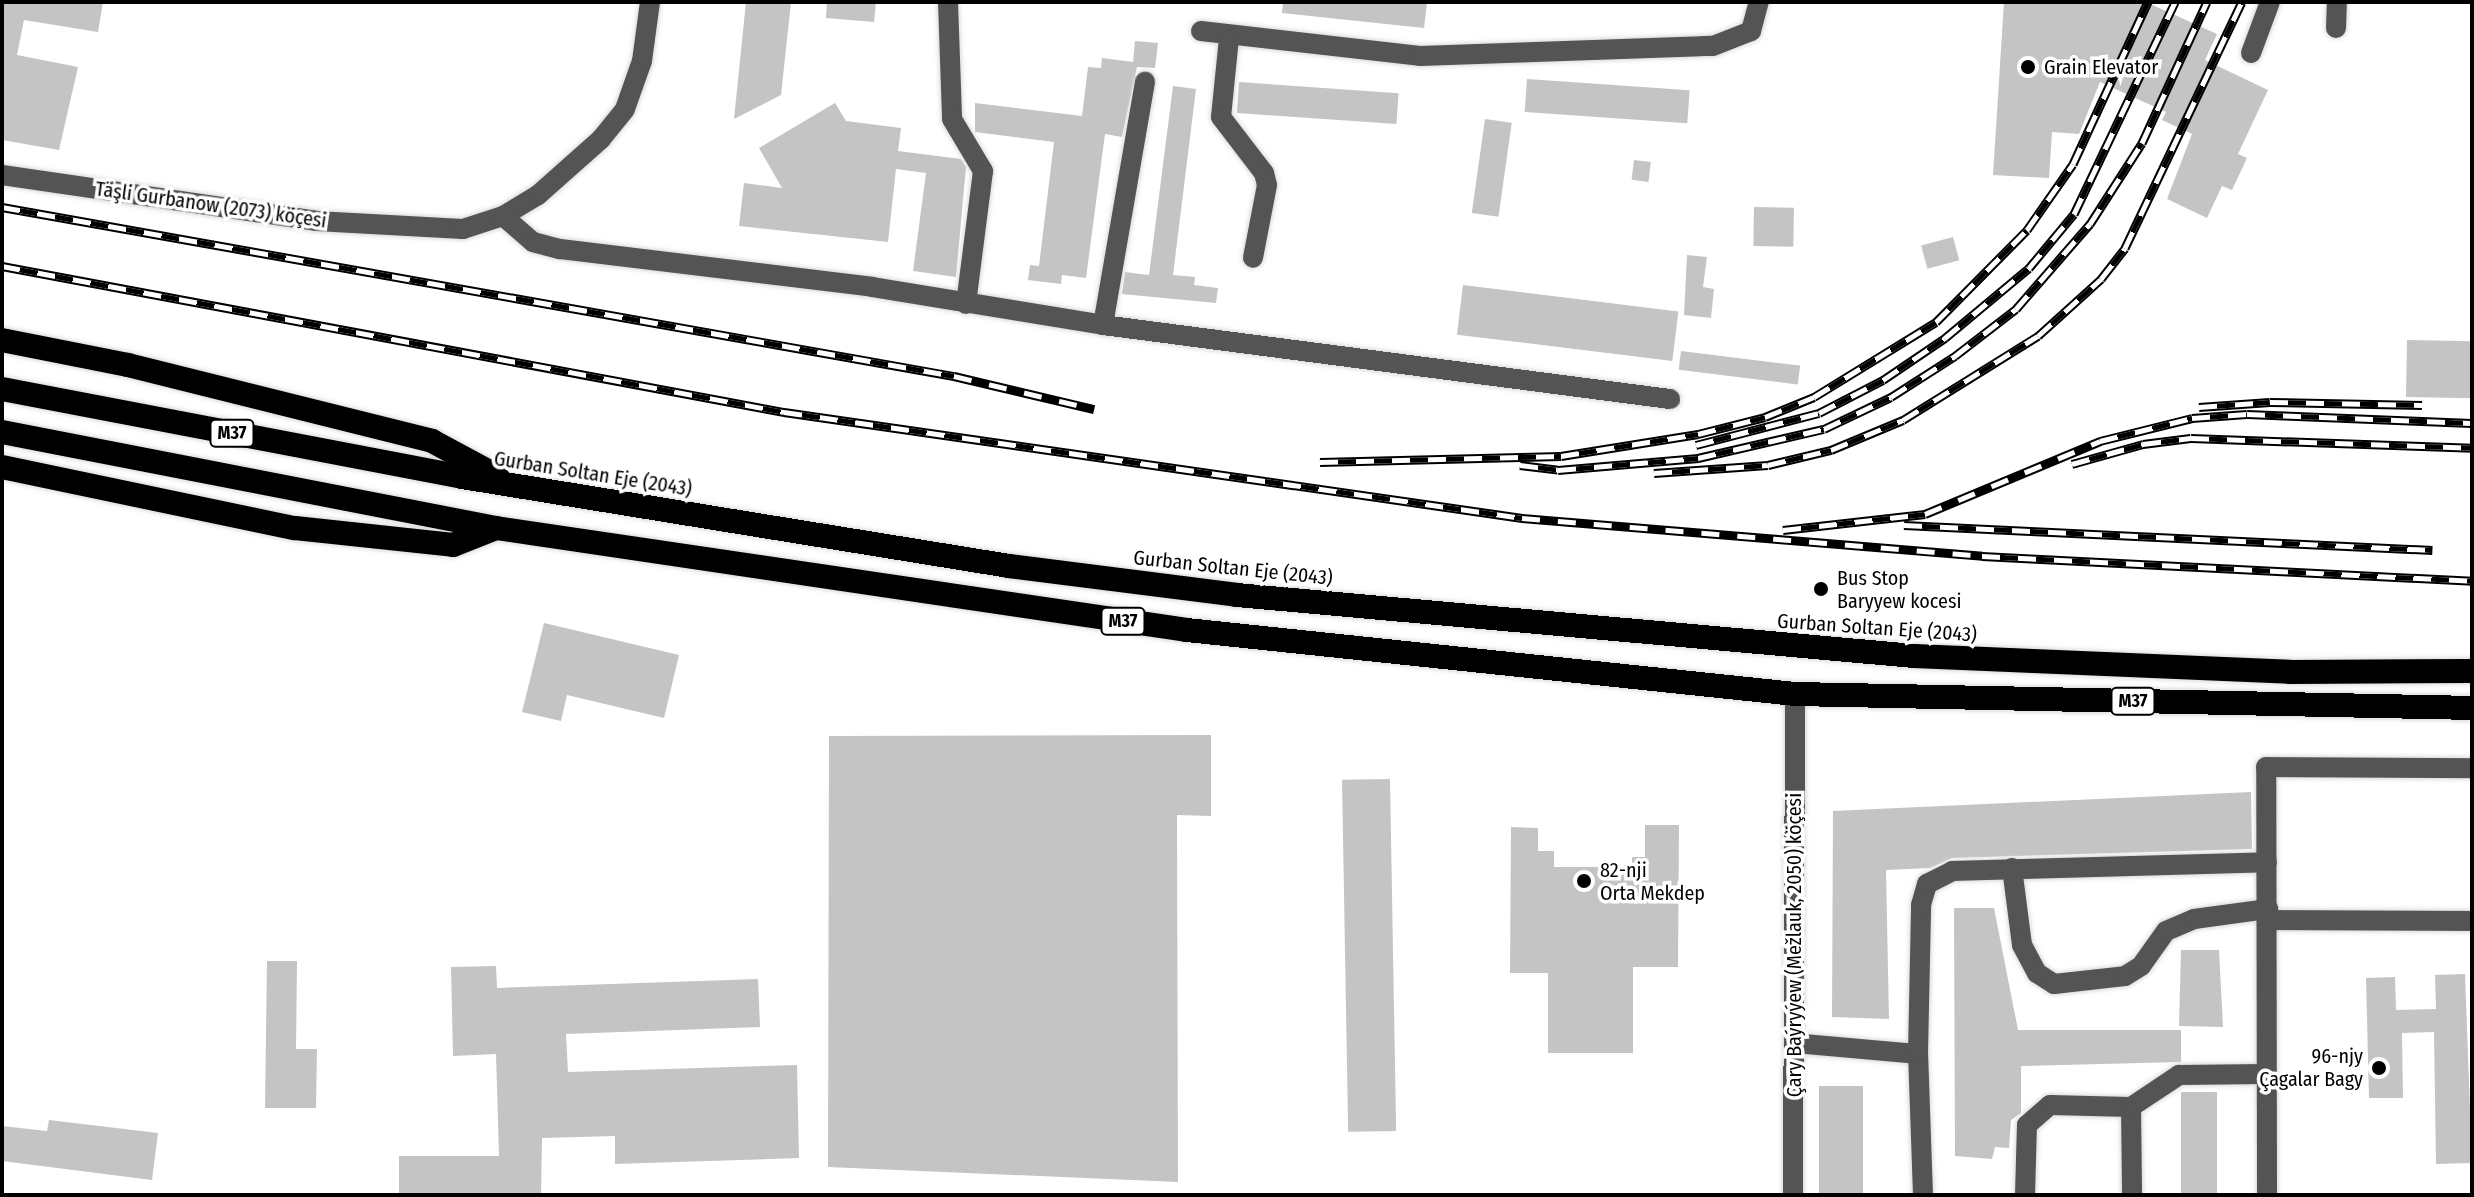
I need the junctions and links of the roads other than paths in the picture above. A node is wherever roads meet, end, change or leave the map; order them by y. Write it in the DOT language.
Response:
graph roads {
  1 [pos="650,2"];
  2 [pos="948,2"];
  3 [pos="1759,2"];
  4 [pos="2270,2"];
  5 [pos="2337,2"];
  6 [pos="2336,28"];
  7 [pos="1201,31"];
  8 [pos="1229,38"];
  9 [pos="2251,53"];
  10 [pos="1145,82"];
  11 [pos="2,175"];
  12 [pos="503,216"];
  13 [pos="1253,258"];
  14 [pos="966,304"];
  15 [pos="1103,325"];
  16 [pos="2,340"];
  17 [pos="2,389"];
  18 [pos="1670,399"];
  19 [pos="2,432"];
  20 [pos="2,467"];
  21 [pos="517,486"];
  22 [pos="496,528"];
  23 [pos="2472,671"];
  24 [pos="1795,694"];
  25 [pos="2472,708"];
  26 [pos="2472,768"];
  27 [pos="2267,862"];
  28 [pos="2012,868"];
  29 [pos="2268,914"];
  30 [pos="2472,921"];
  31 [pos="1794,1043"];
  32 [pos="1918,1054"];
  33 [pos="2265,1074"];
  34 [pos="2131,1107"];
  35 [pos="1793,1195"];
  36 [pos="1923,1195"];
  37 [pos="2025,1195"];
  38 [pos="2132,1195"];
  39 [pos="2267,1195"];
  1 -- 12 [label="street, Täşli Gurbanow (2073) köçesi"];
  2 -- 14 [label="street"];
  3 -- 8 [label="street"];
  4 -- 9 [label="street"];
  5 -- 6 [label="street"];
  7 -- 8 [label="street"];
  8 -- 13 [label="street"];
  10 -- 15 [label="street"];
  11 -- 12 [label="street, Täşli Gurbanow (2073) köçesi"];
  12 -- 14 [label="street"];
  14 -- 15 [label="street"];
  15 -- 18 [label="street"];
  16 -- 21 [label="highway"];
  17 -- 21 [label="highway, Gurban Soltan Eje (2043) / M37"];
  19 -- 22 [label="highway, M37"];
  20 -- 22 [label="highway"];
  21 -- 23 [label="highway, Gurban Soltan Eje (2043) / M37"];
  22 -- 24 [label="highway, M37"];
  24 -- 25 [label="highway, M37"];
  24 -- 31 [label="street, Çary Baýryýew (Mežlauk, 2050) köçesi"];
  26 -- 27 [label="street"];
  27 -- 28 [label="street"];
  27 -- 29 [label="street"];
  28 -- 29 [label="street"];
  28 -- 32 [label="street"];
  29 -- 30 [label="street"];
  29 -- 33 [label="street"];
  31 -- 32 [label="street"];
  31 -- 35 [label="street, Çary Baýryýew (Mežlauk, 2050) köçesi"];
  32 -- 36 [label="street"];
  33 -- 34 [label="street"];
  33 -- 39 [label="street"];
  34 -- 37 [label="street"];
  34 -- 38 [label="street"];
}
